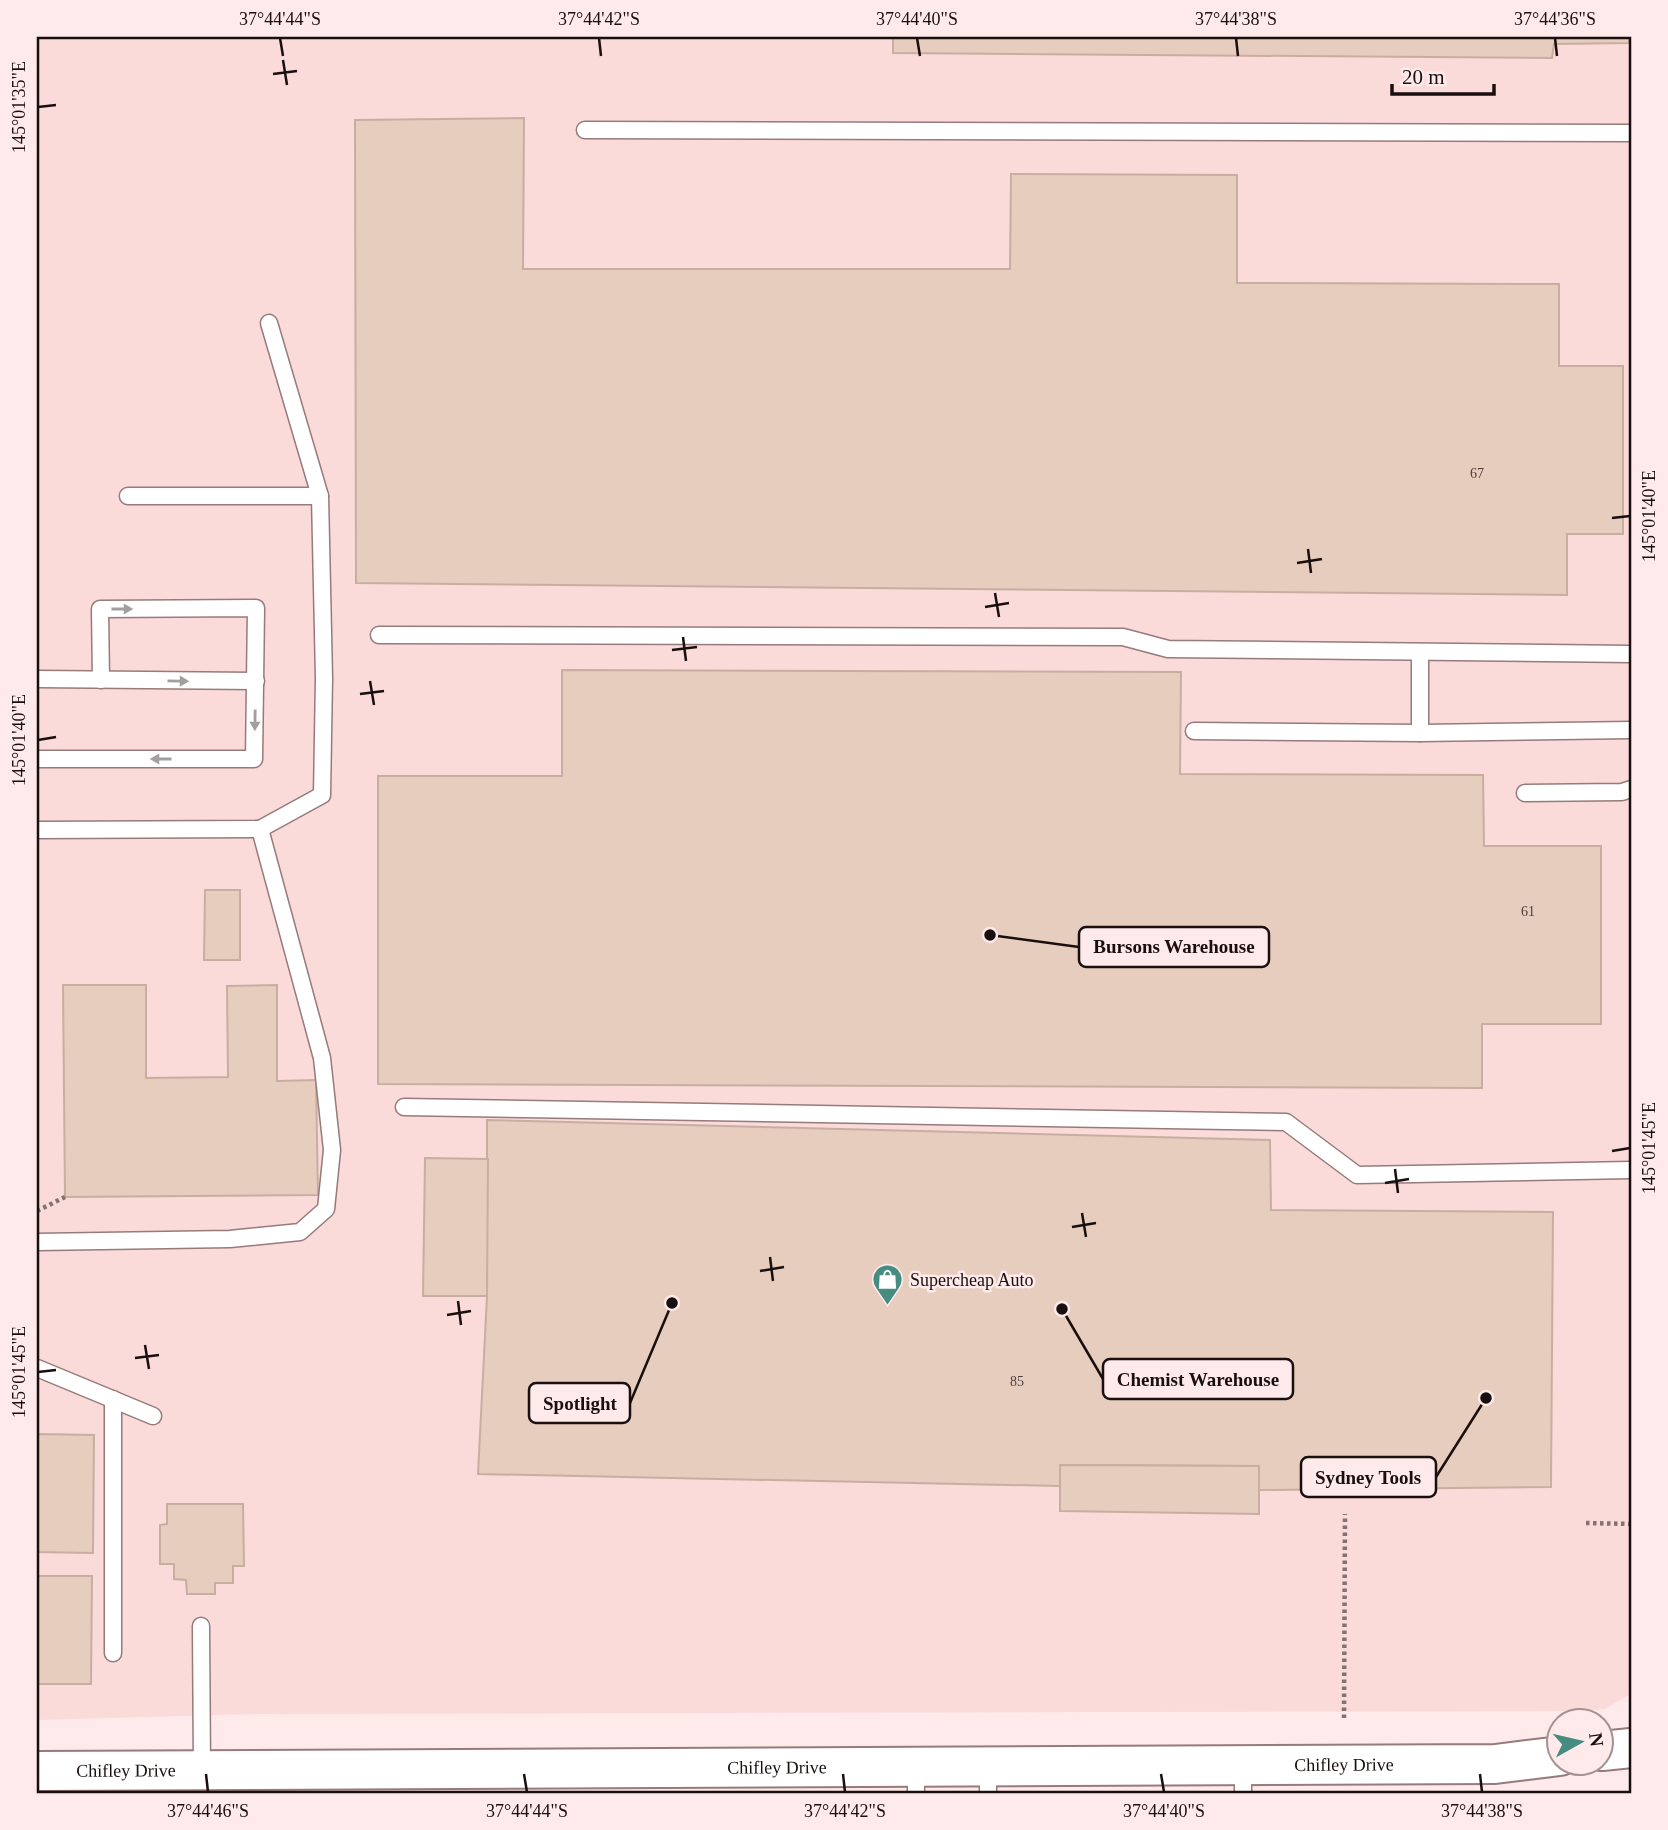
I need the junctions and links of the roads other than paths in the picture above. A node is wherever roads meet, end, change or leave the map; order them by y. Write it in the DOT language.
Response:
graph roads {
  1 [pos="585,130"];
  2 [pos="1631,133"];
  3 [pos="270,323"];
  4 [pos="128,496"];
  5 [pos="320,496"];
  6 [pos="379,635"];
  7 [pos="1420,652"];
  8 [pos="1631,654"];
  9 [pos="37,680"];
  10 [pos="101,680"];
  11 [pos="256,681"];
  12 [pos="1631,730"];
  13 [pos="1194,731"];
  14 [pos="1420,733"];
  15 [pos="37,760"];
  16 [pos="1631,789"];
  17 [pos="1525,793"];
  18 [pos="260,829"];
  19 [pos="37,830"];
  20 [pos="404,1107"];
  21 [pos="1631,1170"];
  22 [pos="37,1242"];
  23 [pos="37,1368"];
  24 [pos="113,1399"];
  25 [pos="153,1416"];
  26 [pos="201,1626"];
  27 [pos="113,1653"];
  28 [pos="1546,1757"];
  29 [pos="201,1769"];
  30 [pos="37,1771"];
  31 [pos="916,1779"];
  32 [pos="988,1779"];
  33 [pos="1243,1779"];
  1 -- 2 [label="lane"];
  3 -- 5 [label="lane"];
  4 -- 5 [label="lane"];
  5 -- 18 [label="lane"];
  6 -- 7 [label="lane"];
  7 -- 8 [label="lane"];
  7 -- 14 [label="lane"];
  9 -- 10 [label="lane"];
  10 -- 11 [label="lane, one-way"];
  10 -- 11 [label="lane, one-way"];
  11 -- 15 [label="lane, one-way"];
  12 -- 14 [label="lane"];
  13 -- 14 [label="lane"];
  16 -- 17 [label="lane"];
  18 -- 19 [label="lane"];
  18 -- 22 [label="lane"];
  20 -- 21 [label="lane"];
  23 -- 24 [label="lane"];
  24 -- 25 [label="lane"];
  24 -- 27 [label="lane"];
  26 -- 29 [label="lane"];
  28 -- 33 [label="main road, Chifley Drive"];
  29 -- 30 [label="main road, Chifley Drive"];
  29 -- 31 [label="main road, Chifley Drive"];
  31 -- 32 [label="main road, Chifley Drive"];
  32 -- 33 [label="main road, Chifley Drive"];
}
